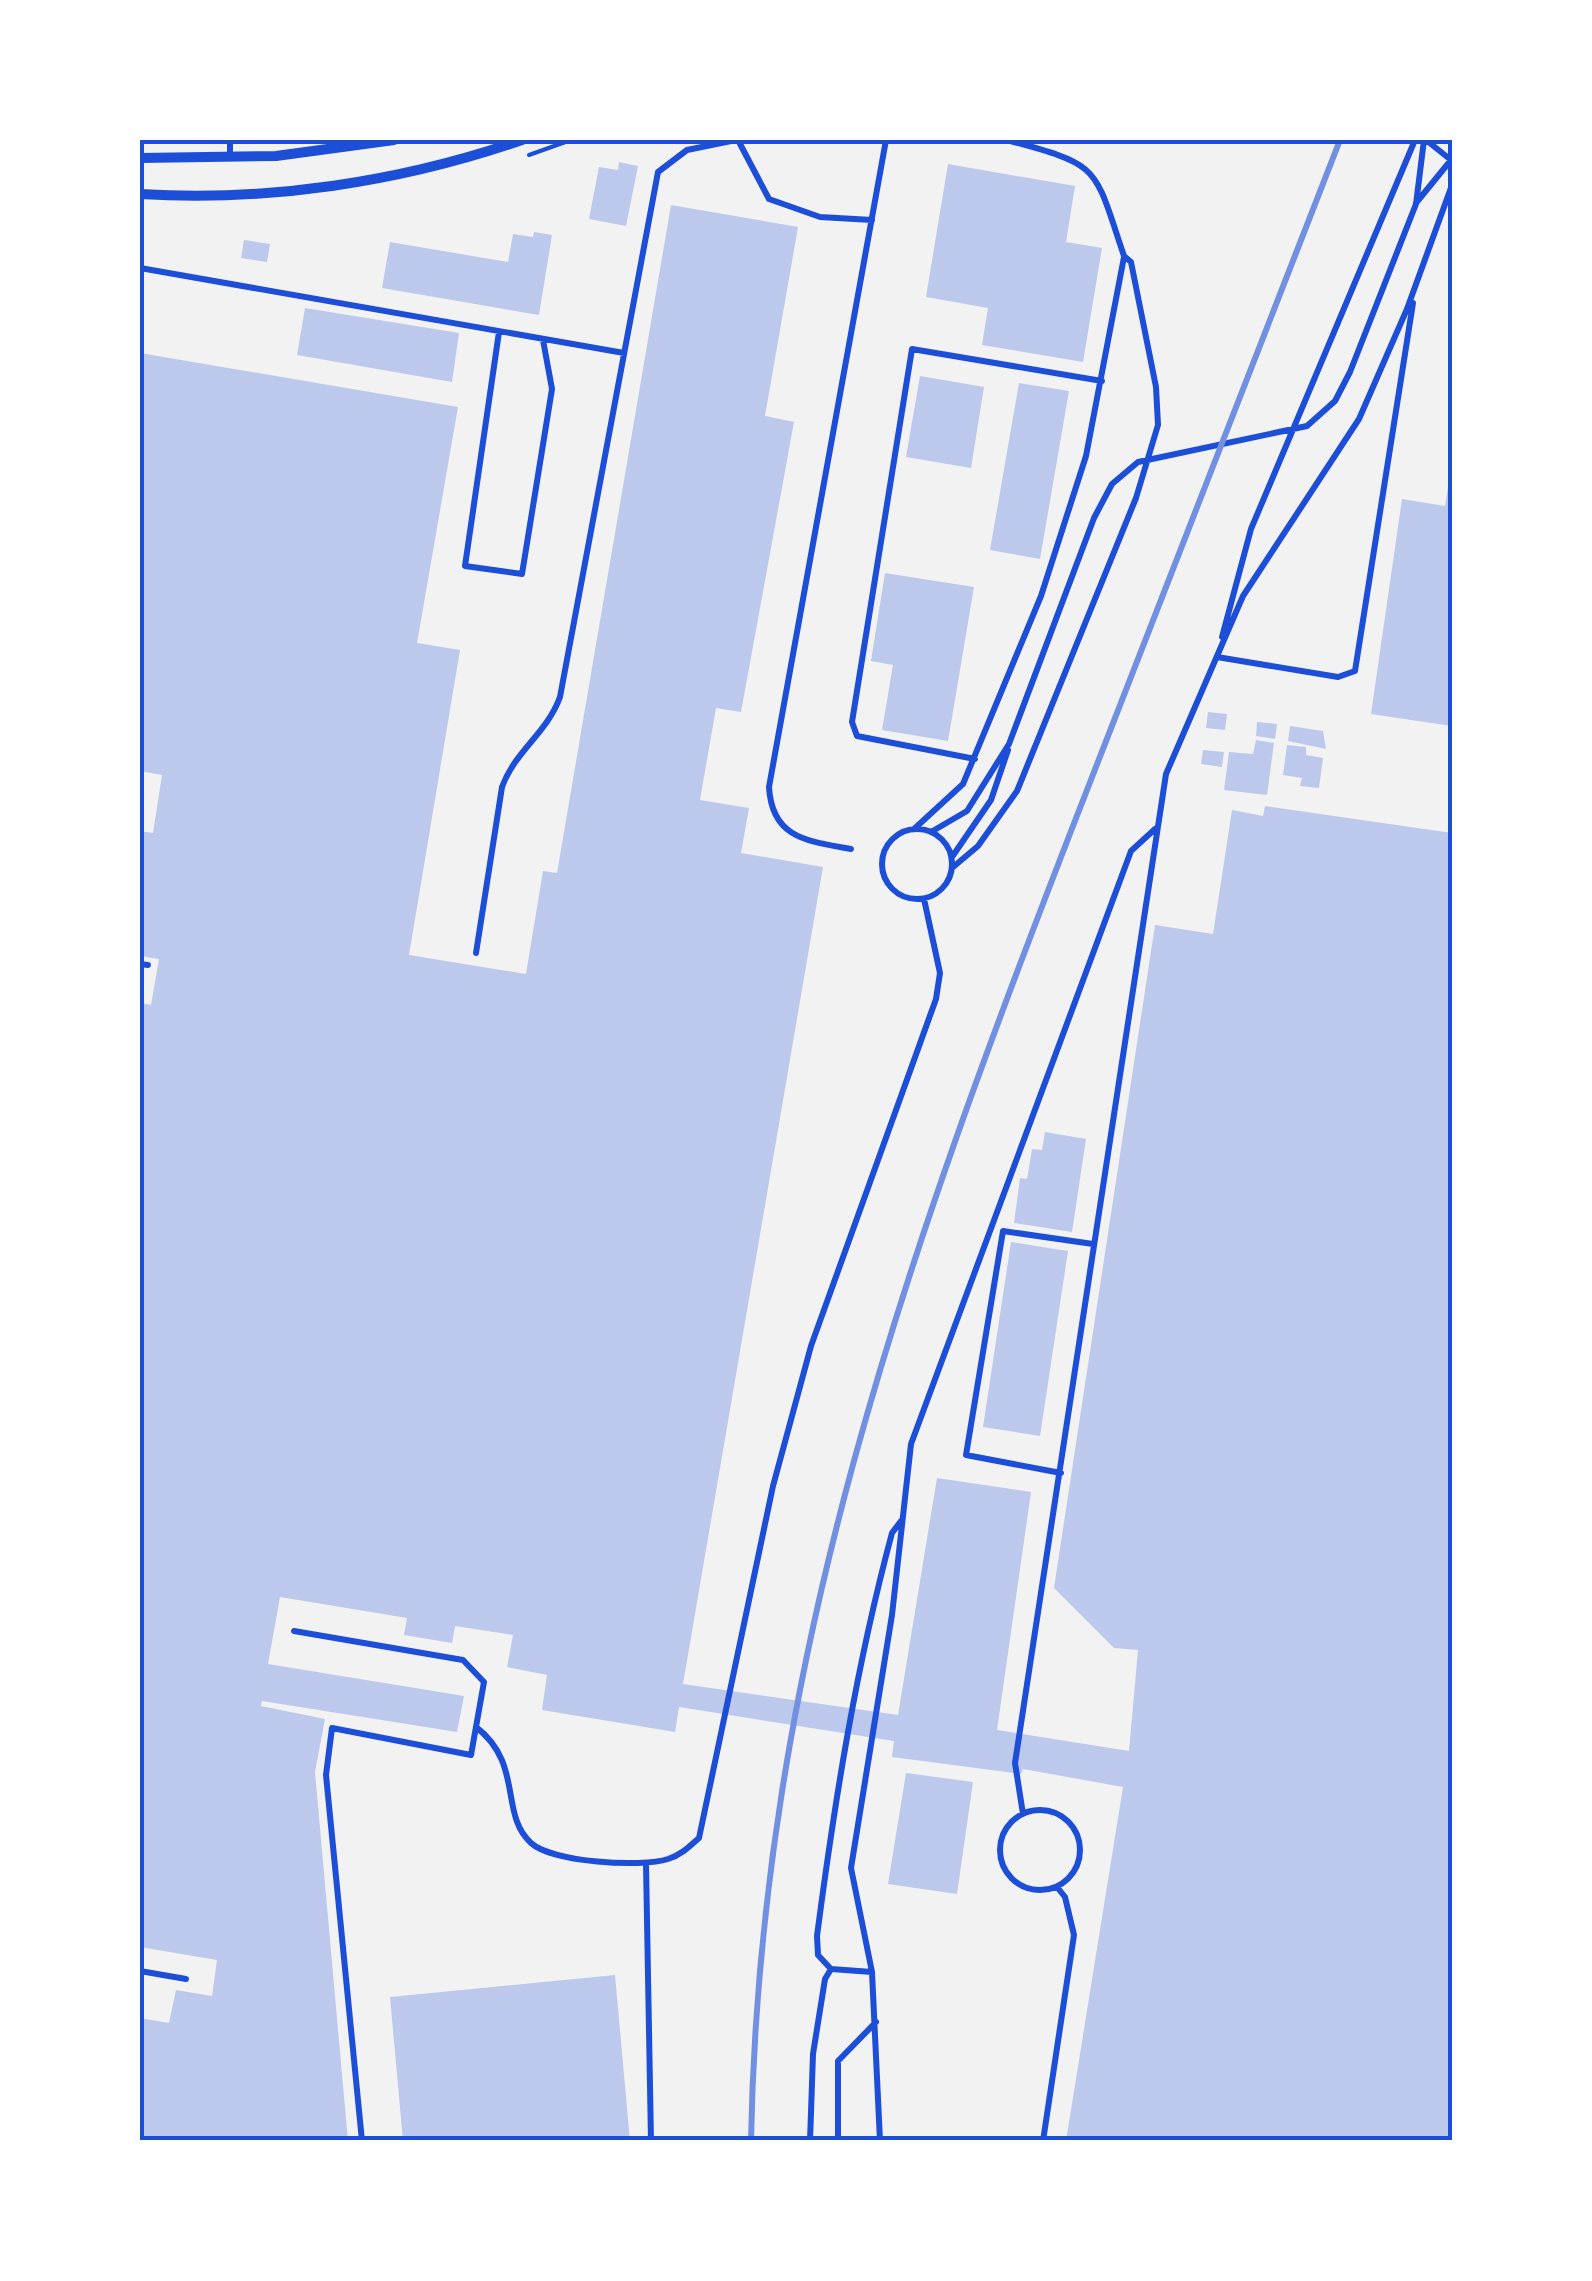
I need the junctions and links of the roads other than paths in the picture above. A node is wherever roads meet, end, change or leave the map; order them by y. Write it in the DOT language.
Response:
graph roads {
  1 [pos="230,140"];
  2 [pos="394,140"];
  3 [pos="522,140"];
  4 [pos="737,140"];
  5 [pos="886,140"];
  6 [pos="1008,140"];
  7 [pos="1414,140"];
  8 [pos="1425,140"];
  9 [pos="140,158"];
  10 [pos="230,159"];
  11 [pos="1451,160"];
  12 [pos="1452,185"];
  13 [pos="140,194"];
  14 [pos="1416,204"];
  15 [pos="872,220"];
  16 [pos="1124,256"];
  17 [pos="140,268"];
  18 [pos="1413,291"];
  19 [pos="500,332"];
  20 [pos="543,340"];
  21 [pos="624,353"];
  22 [pos="1102,381"];
  23 [pos="1217,658"];
  24 [pos="1010,744"];
  25 [pos="976,760"];
  26 [pos="1157,828"];
  27 [pos="914,829"];
  28 [pos="931,832"];
  29 [pos="851,848"];
  30 [pos="952,857"];
  31 [pos="952,868"];
  32 [pos="924,899"];
  33 [pos="476,953"];
  34 [pos="1093,1244"];
  35 [pos="1060,1473"];
  36 [pos="903,1518"];
  37 [pos="294,1631"];
  38 [pos="476,1728"];
  39 [pos="1023,1814"];
  40 [pos="646,1864"];
  41 [pos="1057,1887"];
  42 [pos="830,1969"];
  43 [pos="140,1971"];
  44 [pos="872,1972"];
  45 [pos="186,1979"];
  46 [pos="876,2021"];
  47 [pos="362,2141"];
  48 [pos="651,2141"];
  49 [pos="810,2141"];
  50 [pos="838,2141"];
  51 [pos="880,2141"];
  52 [pos="1043,2141"];
  1 -- 10 [label="lane"];
  2 -- 10 [label="street"];
  3 -- 13 [label="street"];
  4 -- 15 [label="lane"];
  4 -- 21 [label="lane"];
  5 -- 15 [label="lane"];
  6 -- 16 [label="lane"];
  7 -- 23 [label="lane"];
  8 -- 11 [label="lane"];
  8 -- 14 [label="lane"];
  9 -- 10 [label="street"];
  11 -- 14 [label="lane"];
  12 -- 18 [label="lane"];
  14 -- 24 [label="lane"];
  15 -- 29 [label="lane"];
  16 -- 22 [label="lane"];
  16 -- 31 [label="lane"];
  17 -- 19 [label="lane"];
  18 -- 23 [label="lane"];
  18 -- 23 [label="lane"];
  19 -- 20 [label="lane"];
  19 -- 20 [label="lane"];
  20 -- 21 [label="lane"];
  21 -- 33 [label="lane"];
  22 -- 25 [label="lane"];
  22 -- 25 [label="lane"];
  23 -- 26 [label="lane"];
  24 -- 28 [label="lane"];
  24 -- 30 [label="lane"];
  25 -- 27 [label="lane"];
  26 -- 34 [label="lane"];
  26 -- 36 [label="lane"];
  27 -- 28 [label="lane"];
  27 -- 32 [label="lane"];
  28 -- 30 [label="lane"];
  30 -- 31 [label="lane"];
  31 -- 32 [label="lane"];
  32 -- 40 [label="lane"];
  34 -- 35 [label="lane"];
  34 -- 35 [label="lane"];
  35 -- 39 [label="lane"];
  36 -- 42 [label="lane"];
  36 -- 44 [label="lane"];
  37 -- 38 [label="lane"];
  38 -- 40 [label="lane"];
  38 -- 47 [label="lane"];
  39 -- 41 [label="lane"];
  39 -- 41 [label="lane"];
  40 -- 48 [label="lane"];
  41 -- 52 [label="lane"];
  42 -- 44 [label="lane"];
  42 -- 49 [label="lane"];
  43 -- 45 [label="lane"];
  44 -- 46 [label="lane"];
  46 -- 50 [label="lane"];
  46 -- 51 [label="lane"];
}
